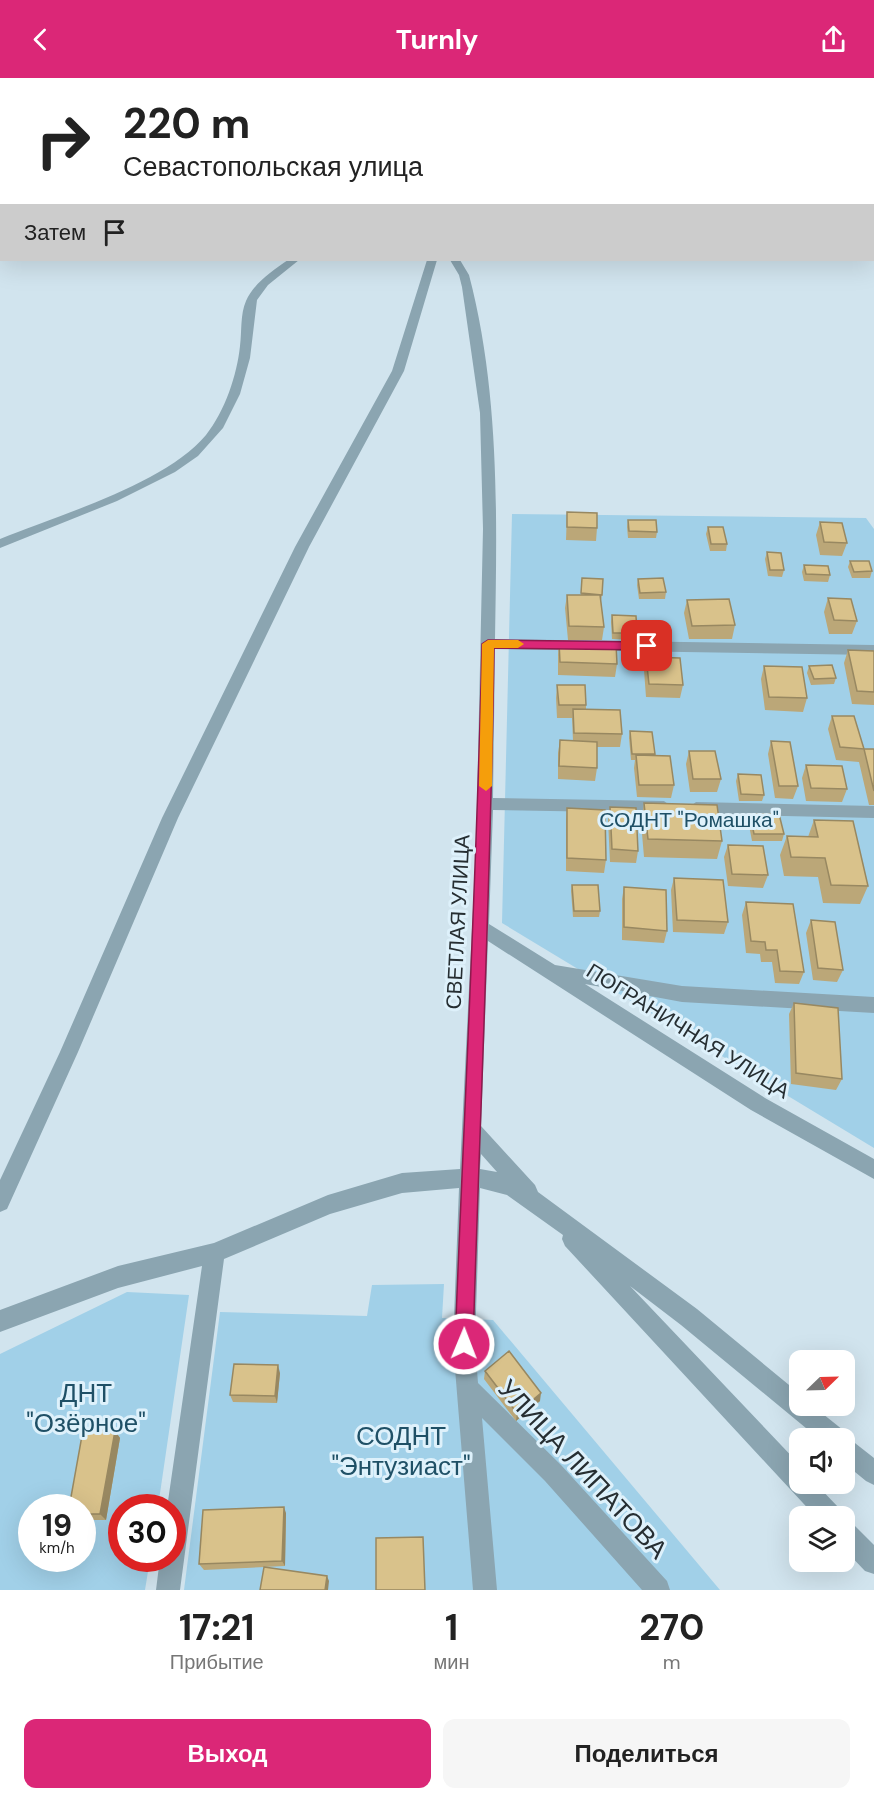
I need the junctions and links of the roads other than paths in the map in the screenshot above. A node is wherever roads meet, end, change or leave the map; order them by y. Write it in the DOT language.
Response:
graph roads {
  1 [pos="293,261"];
  2 [pos="432,261"];
  3 [pos="456,261"];
  4 [pos="0,544"];
  5 [pos="488,644"];
  6 [pos="874,650"];
  7 [pos="485,804"];
  8 [pos="874,812"];
  9 [pos="480,927"];
  10 [pos="551,970"];
  11 [pos="874,1005"];
  12 [pos="472,1130"];
  13 [pos="874,1170"];
  14 [pos="470,1178"];
  15 [pos="0,1202"];
  16 [pos="539,1204"];
  17 [pos="214,1253"];
  18 [pos="0,1321"];
  19 [pos="467,1388"];
  20 [pos="823,1428"];
  21 [pos="855,1457"];
  22 [pos="789,1471"];
  23 [pos="874,1473"];
  24 [pos="810,1494"];
  25 [pos="822,1506"];
  26 [pos="855,1542"];
  27 [pos="874,1562"];
  28 [pos="168,1590"];
  29 [pos="485,1590"];
  30 [pos="658,1590"];
  1 -- 4 [label="street"];
  2 -- 15 [label="street"];
  3 -- 5 [label="street, СВЕТЛАЯ УЛИЦА"];
  5 -- 6 [label="street"];
  5 -- 7 [label="street, СВЕТЛАЯ УЛИЦА"];
  7 -- 8 [label="street"];
  7 -- 9 [label="street, СВЕТЛАЯ УЛИЦА"];
  9 -- 10 [label="street, ПОГРАНИЧНАЯ УЛИЦА"];
  9 -- 12 [label="street, СВЕТЛАЯ УЛИЦА"];
  10 -- 11 [label="street"];
  10 -- 13 [label="street, ПОГРАНИЧНАЯ УЛИЦА"];
  12 -- 14 [label="street, СВЕТЛАЯ УЛИЦА"];
  12 -- 16 [label="street"];
  14 -- 16 [label="street"];
  14 -- 17 [label="street"];
  14 -- 19 [label="street, СВЕТЛАЯ УЛИЦА"];
  16 -- 20 [label="street"];
  16 -- 22 [label="street"];
  17 -- 18 [label="street"];
  17 -- 28 [label="street"];
  19 -- 29 [label="street, СВЕТЛАЯ УЛИЦА"];
  19 -- 30 [label="street, УЛИЦА ЛИПАТОВА"];
  21 -- 23 [label="street"];
  24 -- 25 [label="street"];
  26 -- 27 [label="street"];
}
